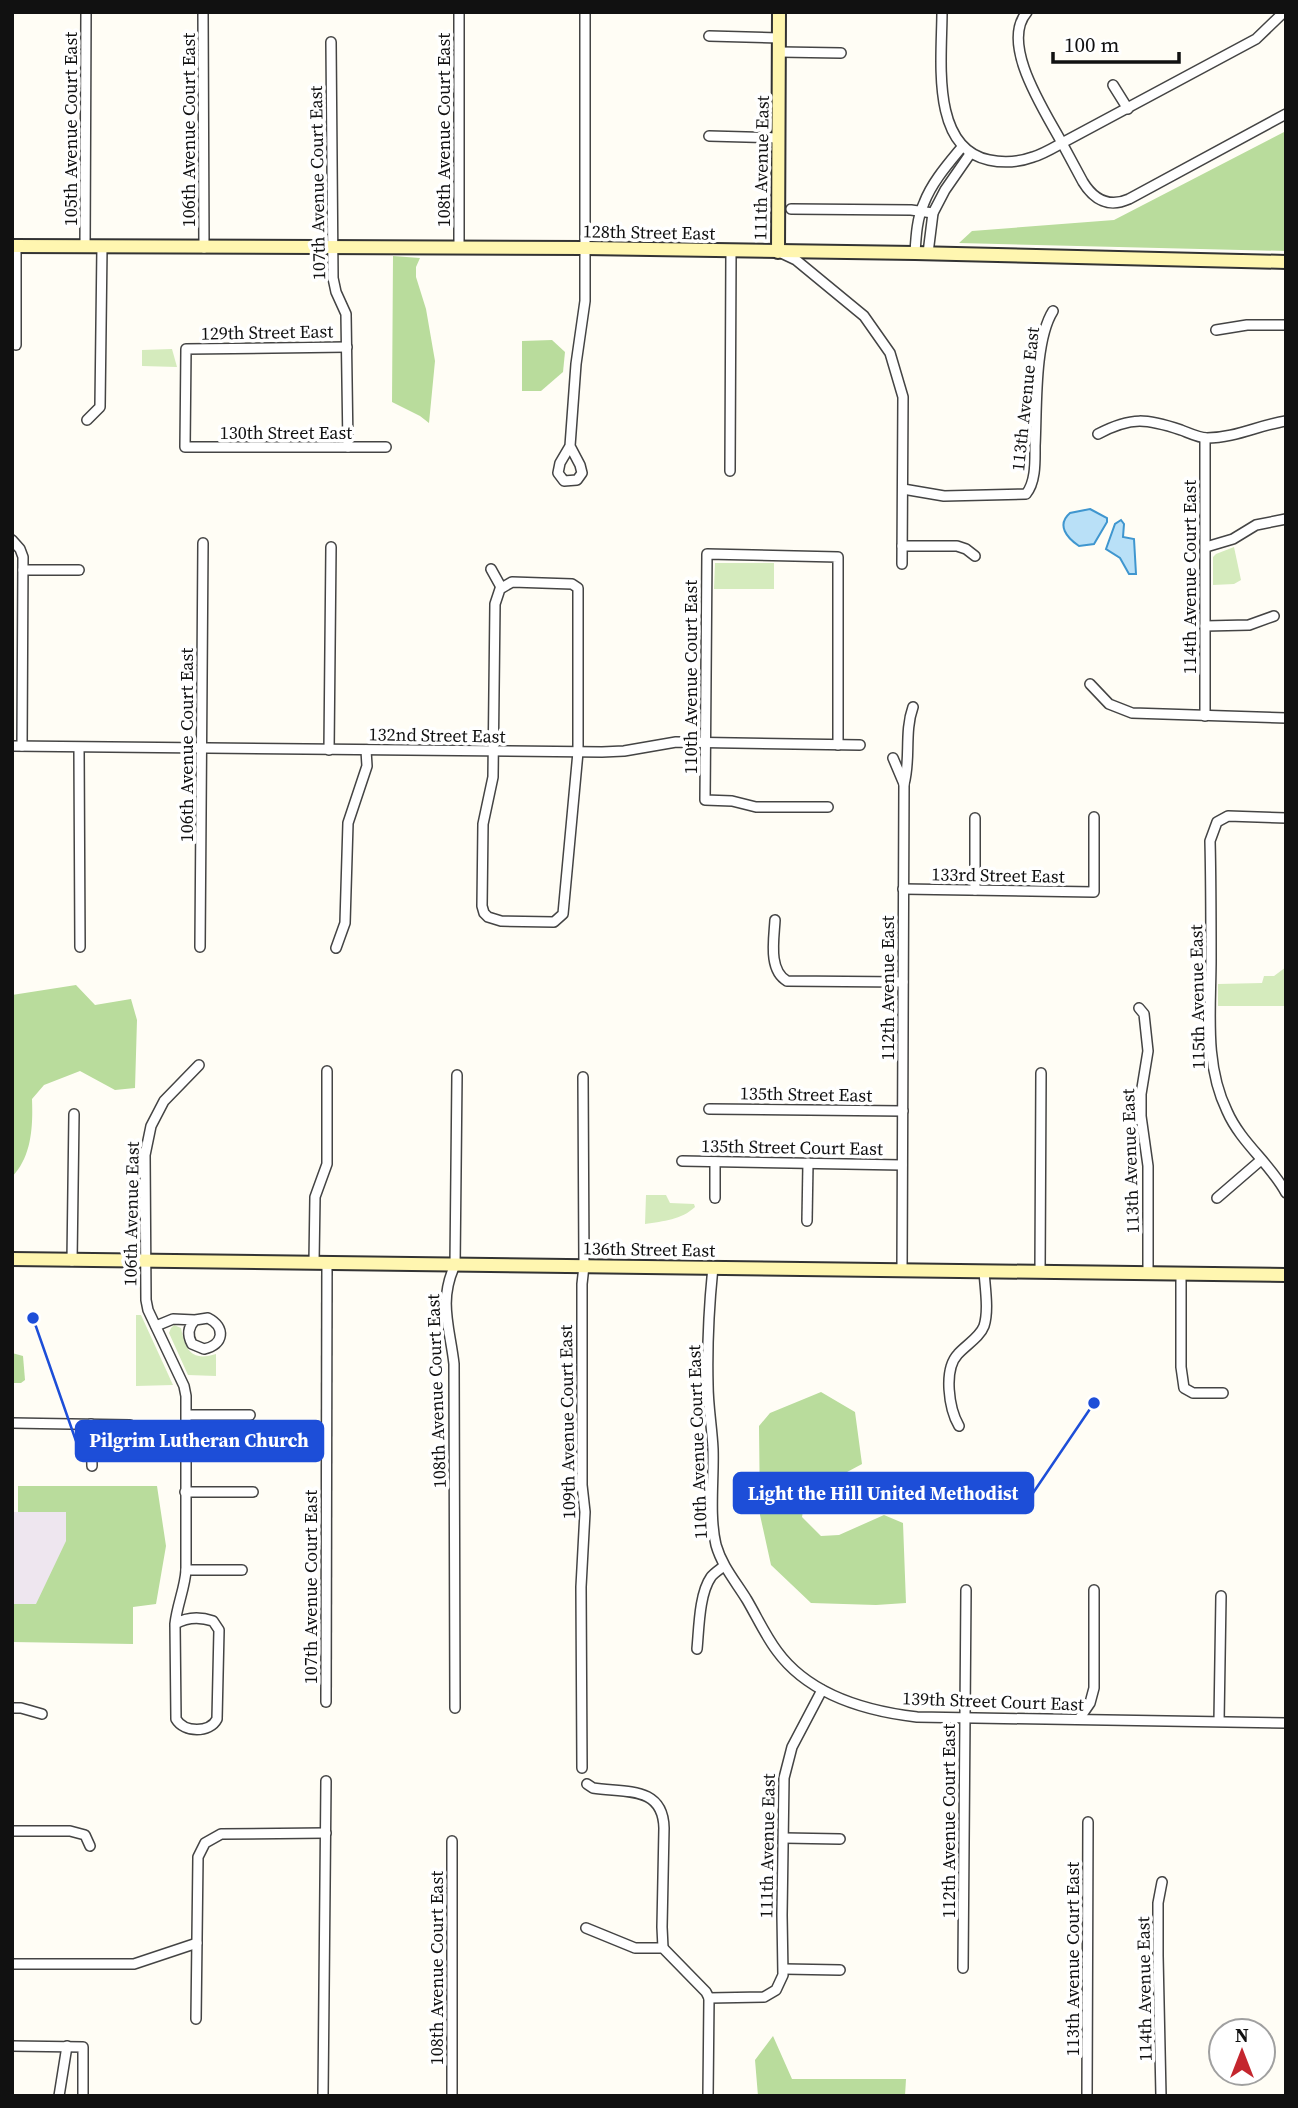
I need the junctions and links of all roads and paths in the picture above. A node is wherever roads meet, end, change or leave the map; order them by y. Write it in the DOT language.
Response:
graph roads {
  1 [pos="86,12"];
  2 [pos="203,12"];
  3 [pos="459,12"];
  4 [pos="585,12"];
  5 [pos="779,12"];
  6 [pos="943,12"];
  7 [pos="1284,12"];
  8 [pos="1027,13"];
  9 [pos="709,36"];
  10 [pos="779,37"];
  11 [pos="331,42"];
  12 [pos="779,52"];
  13 [pos="841,53"];
  14 [pos="1114,85"];
  15 [pos="1128,109"];
  16 [pos="1286,114"];
  17 [pos="709,136"];
  18 [pos="779,138"];
  19 [pos="1062,143"];
  20 [pos="966,150"];
  21 [pos="791,209"];
  22 [pos="921,211"];
  23 [pos="933,213"];
  24 [pos="14,246"];
  25 [pos="85,247"];
  26 [pos="102,247"];
  27 [pos="204,248"];
  28 [pos="459,248"];
  29 [pos="585,248"];
  30 [pos="333,249"];
  31 [pos="731,251"];
  32 [pos="778,251"];
  33 [pos="915,253"];
  34 [pos="928,253"];
  35 [pos="1286,262"];
  36 [pos="1053,311"];
  37 [pos="1286,325"];
  38 [pos="1216,330"];
  39 [pos="16,345"];
  40 [pos="347,347"];
  41 [pos="87,420"];
  42 [pos="1286,421"];
  43 [pos="1098,433"];
  44 [pos="1205,438"];
  45 [pos="570,446"];
  46 [pos="185,447"];
  47 [pos="348,447"];
  48 [pos="386,447"];
  49 [pos="730,471"];
  50 [pos="903,489"];
  51 [pos="1286,519"];
  52 [pos="14,541"];
  53 [pos="202,544"];
  54 [pos="902,546"];
  55 [pos="331,547"];
  56 [pos="1206,547"];
  57 [pos="975,556"];
  58 [pos="902,564"];
  59 [pos="491,569"];
  60 [pos="23,570"];
  61 [pos="79,570"];
  62 [pos="502,587"];
  63 [pos="1274,617"];
  64 [pos="1205,626"];
  65 [pos="1090,684"];
  66 [pos="913,707"];
  67 [pos="1205,716"];
  68 [pos="1286,718"];
  69 [pos="706,742"];
  70 [pos="838,745"];
  71 [pos="860,745"];
  72 [pos="17,746"];
  73 [pos="79,748"];
  74 [pos="201,748"];
  75 [pos="329,750"];
  76 [pos="366,750"];
  77 [pos="493,751"];
  78 [pos="578,752"];
  79 [pos="893,758"];
  80 [pos="904,784"];
  81 [pos="828,807"];
  82 [pos="1094,817"];
  83 [pos="975,818"];
  84 [pos="1286,818"];
  85 [pos="903,890"];
  86 [pos="975,890"];
  87 [pos="775,920"];
  88 [pos="80,947"];
  89 [pos="200,947"];
  90 [pos="336,948"];
  91 [pos="902,982"];
  92 [pos="1139,1008"];
  93 [pos="199,1065"];
  94 [pos="327,1071"];
  95 [pos="1041,1073"];
  96 [pos="457,1074"];
  97 [pos="583,1077"];
  98 [pos="709,1109"];
  99 [pos="903,1111"];
  100 [pos="74,1114"];
  101 [pos="1261,1160"];
  102 [pos="682,1161"];
  103 [pos="715,1162"];
  104 [pos="808,1163"];
  105 [pos="902,1164"];
  106 [pos="1286,1193"];
  107 [pos="715,1198"];
  108 [pos="1217,1198"];
  109 [pos="807,1221"];
  110 [pos="12,1259"];
  111 [pos="72,1261"];
  112 [pos="146,1261"];
  113 [pos="320,1262"];
  114 [pos="455,1265"];
  115 [pos="584,1266"];
  116 [pos="713,1268"];
  117 [pos="902,1270"];
  118 [pos="984,1271"];
  119 [pos="1040,1271"];
  120 [pos="1148,1274"];
  121 [pos="1181,1274"];
  122 [pos="1286,1275"];
  123 [pos="195,1321"];
  124 [pos="156,1326"];
  125 [pos="1223,1393"];
  126 [pos="187,1415"];
  127 [pos="250,1415"];
  128 [pos="12,1423"];
  129 [pos="91,1424"];
  130 [pos="130,1425"];
  131 [pos="960,1426"];
  132 [pos="92,1466"];
  133 [pos="185,1492"];
  134 [pos="253,1492"];
  135 [pos="724,1566"];
  136 [pos="186,1570"];
  137 [pos="242,1570"];
  138 [pos="966,1590"];
  139 [pos="1094,1590"];
  140 [pos="1221,1596"];
  141 [pos="175,1623"];
  142 [pos="696,1649"];
  143 [pos="822,1690"];
  144 [pos="326,1702"];
  145 [pos="12,1708"];
  146 [pos="455,1708"];
  147 [pos="42,1714"];
  148 [pos="965,1717"];
  149 [pos="1079,1719"];
  150 [pos="1219,1721"];
  151 [pos="1286,1723"];
  152 [pos="582,1768"];
  153 [pos="326,1781"];
  154 [pos="587,1784"];
  155 [pos="1088,1822"];
  156 [pos="12,1831"];
  157 [pos="326,1833"];
  158 [pos="784,1838"];
  159 [pos="840,1839"];
  160 [pos="452,1841"];
  161 [pos="90,1846"];
  162 [pos="1162,1882"];
  163 [pos="586,1928"];
  164 [pos="197,1943"];
  165 [pos="663,1948"];
  166 [pos="12,1964"];
  167 [pos="963,1968"];
  168 [pos="783,1969"];
  169 [pos="841,1970"];
  170 [pos="709,1998"];
  171 [pos="196,2019"];
  172 [pos="12,2046"];
  173 [pos="67,2046"];
  174 [pos="59,2096"];
  175 [pos="83,2096"];
  176 [pos="323,2096"];
  177 [pos="452,2096"];
  178 [pos="708,2096"];
  179 [pos="1087,2096"];
  180 [pos="1161,2096"];
  1 -- 25 [label="street, 105th Avenue Court East"];
  2 -- 27 [label="street, 106th Avenue Court East"];
  3 -- 28 [label="street, 108th Avenue Court East"];
  4 -- 29 [label="street"];
  5 -- 10 [label="street, 111th Avenue East"];
  6 -- 20 [label="street"];
  7 -- 15 [label="street"];
  8 -- 19 [label="street"];
  9 -- 10 [label="street"];
  10 -- 12 [label="street, 111th Avenue East"];
  11 -- 30 [label="street, 107th Avenue Court East"];
  12 -- 13 [label="street"];
  12 -- 18 [label="street, 111th Avenue East"];
  14 -- 15 [label="street"];
  15 -- 19 [label="street"];
  16 -- 19 [label="street"];
  17 -- 18 [label="street"];
  18 -- 32 [label="street, 111th Avenue East"];
  19 -- 20 [label="street"];
  20 -- 22 [label="street"];
  20 -- 23 [label="street"];
  21 -- 22 [label="street"];
  22 -- 23 [label="street"];
  22 -- 33 [label="street"];
  23 -- 34 [label="street"];
  24 -- 25 [label="street, 128th Street East"];
  24 -- 39 [label="street"];
  25 -- 26 [label="street, 128th Street East"];
  26 -- 27 [label="street, 128th Street East"];
  26 -- 41 [label="street"];
  27 -- 30 [label="street, 128th Street East"];
  28 -- 29 [label="street, 128th Street East"];
  28 -- 30 [label="street, 128th Street East"];
  29 -- 31 [label="street, 128th Street East"];
  29 -- 45 [label="street"];
  30 -- 40 [label="street, 107th Avenue Court East"];
  31 -- 32 [label="street, 128th Street East"];
  31 -- 49 [label="street"];
  32 -- 33 [label="street, 128th Street East"];
  32 -- 50 [label="street, 111th Avenue East"];
  33 -- 34 [label="street, 128th Street East"];
  34 -- 35 [label="street, 128th Street East"];
  36 -- 50 [label="street, 113th Avenue East"];
  37 -- 38 [label="street"];
  40 -- 46 [label="street, 129th Street East"];
  40 -- 47 [label="street, 107th Avenue Court East"];
  42 -- 44 [label="street"];
  43 -- 44 [label="street"];
  44 -- 56 [label="street, 114th Avenue Court East"];
  46 -- 47 [label="street, 130th Street East"];
  47 -- 48 [label="street, 130th Street East"];
  50 -- 54 [label="street, 111th Avenue East"];
  51 -- 56 [label="street"];
  52 -- 60 [label="street"];
  53 -- 74 [label="street, 106th Avenue Court East"];
  54 -- 57 [label="street"];
  54 -- 58 [label="street, 111th Avenue East"];
  55 -- 75 [label="street"];
  56 -- 64 [label="street, 114th Avenue Court East"];
  59 -- 62 [label="street"];
  60 -- 61 [label="street"];
  60 -- 72 [label="street"];
  62 -- 77 [label="street"];
  62 -- 78 [label="street"];
  63 -- 64 [label="street"];
  64 -- 67 [label="street, 114th Avenue Court East"];
  65 -- 67 [label="street"];
  66 -- 80 [label="street, 112th Avenue East"];
  67 -- 68 [label="street"];
  69 -- 70 [label="street, 132nd Street East"];
  69 -- 70 [label="street, 110th Avenue Court East"];
  69 -- 78 [label="street, 132nd Street East"];
  69 -- 81 [label="street, 110th Avenue Court East"];
  70 -- 71 [label="street, 132nd Street East"];
  72 -- 73 [label="street, 132nd Street East"];
  73 -- 74 [label="street, 132nd Street East"];
  73 -- 88 [label="street"];
  74 -- 75 [label="street, 132nd Street East"];
  74 -- 89 [label="street, 106th Avenue Court East"];
  75 -- 76 [label="street, 132nd Street East"];
  76 -- 77 [label="street, 132nd Street East"];
  76 -- 90 [label="street"];
  77 -- 78 [label="street, 132nd Street East"];
  77 -- 78 [label="street"];
  79 -- 80 [label="street"];
  80 -- 85 [label="street, 112th Avenue East"];
  82 -- 86 [label="street, 133rd Street East"];
  83 -- 86 [label="street"];
  84 -- 101 [label="street, 115th Avenue East"];
  85 -- 86 [label="street, 133rd Street East"];
  85 -- 91 [label="street, 112th Avenue East"];
  87 -- 91 [label="street"];
  91 -- 99 [label="street, 112th Avenue East"];
  92 -- 120 [label="street, 113th Avenue East"];
  93 -- 112 [label="street, 106th Avenue East"];
  94 -- 113 [label="street, 107th Avenue Court East"];
  95 -- 119 [label="street"];
  96 -- 114 [label="street, 108th Avenue Court East"];
  97 -- 115 [label="street, 109th Avenue Court East"];
  98 -- 99 [label="street, 135th Street East"];
  99 -- 105 [label="street, 112th Avenue East"];
  100 -- 111 [label="street"];
  101 -- 106 [label="street, 115th Avenue East"];
  101 -- 108 [label="street"];
  102 -- 103 [label="street, 135th Street Court East"];
  103 -- 104 [label="street, 135th Street Court East"];
  103 -- 107 [label="street"];
  104 -- 105 [label="street, 135th Street Court East"];
  104 -- 109 [label="street"];
  105 -- 117 [label="street, 112th Avenue East"];
  110 -- 111 [label="street, 136th Street East"];
  111 -- 112 [label="street, 136th Street East"];
  112 -- 113 [label="street, 136th Street East"];
  112 -- 124 [label="street, 106th Avenue East"];
  113 -- 114 [label="street, 136th Street East"];
  113 -- 144 [label="street, 107th Avenue Court East"];
  114 -- 115 [label="street, 136th Street East"];
  114 -- 146 [label="street, 108th Avenue Court East"];
  115 -- 116 [label="street, 136th Street East"];
  115 -- 152 [label="street, 109th Avenue Court East"];
  116 -- 117 [label="street, 136th Street East"];
  116 -- 135 [label="street, 110th Avenue Court East"];
  117 -- 118 [label="street, 136th Street East"];
  118 -- 119 [label="street, 136th Street East"];
  118 -- 131 [label="street"];
  119 -- 120 [label="street, 136th Street East"];
  120 -- 121 [label="street, 136th Street East"];
  121 -- 122 [label="street, 136th Street East"];
  121 -- 125 [label="street"];
  123 -- 124 [label="street"];
  124 -- 126 [label="street, 106th Avenue East"];
  126 -- 127 [label="street"];
  126 -- 133 [label="street, 106th Avenue East"];
  128 -- 129 [label="street"];
  129 -- 130 [label="street"];
  129 -- 132 [label="street"];
  133 -- 134 [label="street"];
  133 -- 136 [label="street, 106th Avenue East"];
  135 -- 142 [label="street"];
  135 -- 143 [label="street, 139th Street Court East"];
  136 -- 137 [label="street"];
  136 -- 141 [label="street, 106th Avenue East"];
  138 -- 148 [label="street, 112th Avenue Court East"];
  139 -- 149 [label="street"];
  140 -- 150 [label="street"];
  141 -- 141 [label="street, 106th Avenue East"];
  143 -- 148 [label="street, 139th Street Court East"];
  143 -- 158 [label="street, 111th Avenue East"];
  145 -- 147 [label="street"];
  148 -- 149 [label="street, 139th Street Court East"];
  148 -- 167 [label="street, 112th Avenue Court East"];
  149 -- 150 [label="street, 139th Street Court East"];
  150 -- 151 [label="street, 139th Street Court East"];
  153 -- 157 [label="street"];
  154 -- 165 [label="street"];
  155 -- 179 [label="street, 113th Avenue Court East"];
  156 -- 161 [label="street"];
  157 -- 164 [label="street"];
  157 -- 176 [label="street"];
  158 -- 159 [label="street"];
  158 -- 168 [label="street, 111th Avenue East"];
  160 -- 177 [label="street, 108th Avenue Court East"];
  162 -- 180 [label="street, 114th Avenue East"];
  163 -- 165 [label="street"];
  164 -- 166 [label="street"];
  164 -- 171 [label="street"];
  165 -- 170 [label="street"];
  168 -- 169 [label="street"];
  168 -- 170 [label="street"];
  170 -- 178 [label="street"];
  172 -- 173 [label="street"];
  173 -- 174 [label="street"];
  173 -- 175 [label="street"];
}
